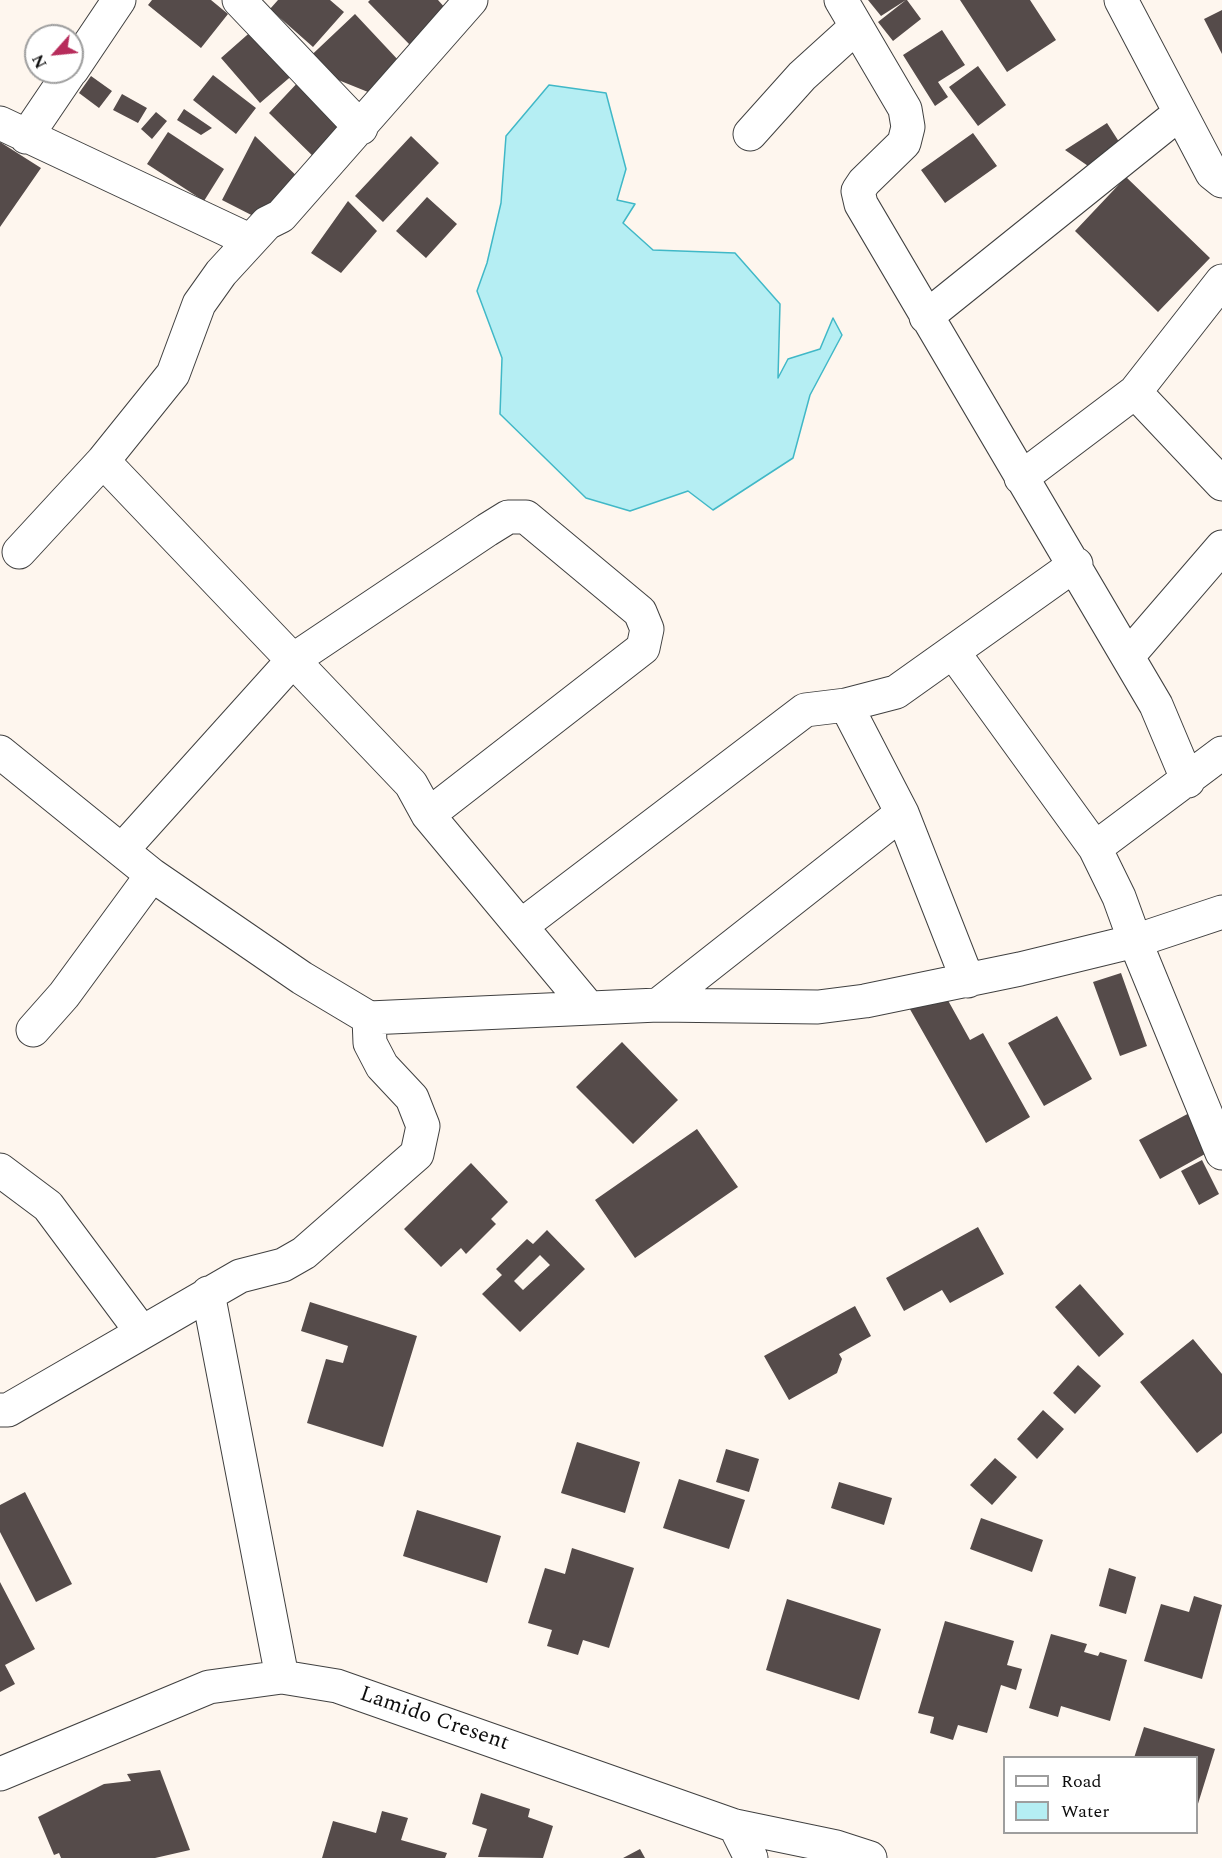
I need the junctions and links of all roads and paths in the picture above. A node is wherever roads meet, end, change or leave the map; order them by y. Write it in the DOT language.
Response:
graph roads {
  1 [pos="120,0"];
  2 [pos="239,0"];
  3 [pos="1121,0"];
  4 [pos="469,1"];
  5 [pos="849,13"];
  6 [pos="84,52"];
  7 [pos="58,84"];
  8 [pos="1180,113"];
  9 [pos="361,128"];
  10 [pos="13,130"];
  11 [pos="750,134"];
  12 [pos="1222,181"];
  13 [pos="249,240"];
  14 [pos="1222,281"];
  15 [pos="926,316"];
  16 [pos="1135,392"];
  17 [pos="103,461"];
  18 [pos="1021,478"];
  19 [pos="1222,484"];
  20 [pos="1222,546"];
  21 [pos="19,552"];
  22 [pos="1076,564"];
  23 [pos="953,652"];
  24 [pos="1128,656"];
  25 [pos="293,660"];
  26 [pos="846,705"];
  27 [pos="0,752"];
  28 [pos="1222,753"];
  29 [pos="1188,781"];
  30 [pos="902,813"];
  31 [pos="428,815"];
  32 [pos="1095,848"];
  33 [pos="123,849"];
  34 [pos="152,875"];
  35 [pos="1222,912"];
  36 [pos="521,926"];
  37 [pos="1135,941"];
  38 [pos="968,981"];
  39 [pos="658,1005"];
  40 [pos="588,1007"];
  41 [pos="369,1018"];
  42 [pos="33,1030"];
  43 [pos="1222,1153"];
  44 [pos="0,1170"];
  45 [pos="207,1293"];
  46 [pos="141,1331"];
  47 [pos="0,1410"];
  48 [pos="282,1677"];
  49 [pos="0,1774"];
  50 [pos="735,1826"];
  51 [pos="751,1858"];
  52 [pos="870,1858"];
  1 -- 6 [label="street"];
  2 -- 9 [label="street"];
  3 -- 8 [label="street"];
  4 -- 9 [label="street"];
  5 -- 11 [label="street"];
  5 -- 15 [label="street"];
  7 -- 10 [label="street"];
  8 -- 12 [label="street"];
  8 -- 15 [label="street"];
  9 -- 13 [label="street"];
  10 -- 13 [label="street"];
  13 -- 17 [label="street"];
  14 -- 16 [label="street"];
  15 -- 18 [label="street"];
  16 -- 18 [label="street"];
  16 -- 19 [label="street"];
  17 -- 21 [label="street"];
  17 -- 25 [label="street"];
  18 -- 22 [label="street"];
  20 -- 24 [label="street"];
  22 -- 23 [label="street"];
  22 -- 24 [label="street"];
  23 -- 26 [label="street"];
  23 -- 32 [label="street"];
  24 -- 29 [label="street"];
  25 -- 31 [label="street"];
  25 -- 31 [label="street"];
  25 -- 33 [label="street"];
  26 -- 30 [label="street"];
  26 -- 36 [label="street"];
  27 -- 33 [label="street"];
  28 -- 29 [label="street"];
  29 -- 32 [label="street"];
  30 -- 38 [label="street"];
  30 -- 39 [label="street"];
  31 -- 36 [label="street"];
  32 -- 37 [label="street"];
  33 -- 34 [label="street"];
  34 -- 41 [label="street"];
  34 -- 42 [label="street"];
  35 -- 37 [label="street"];
  36 -- 40 [label="street"];
  37 -- 38 [label="street"];
  37 -- 43 [label="street"];
  38 -- 39 [label="street"];
  39 -- 40 [label="street"];
  40 -- 41 [label="street"];
  41 -- 45 [label="street"];
  44 -- 46 [label="street"];
  45 -- 46 [label="street"];
  45 -- 48 [label="street"];
  46 -- 47 [label="street"];
  48 -- 49 [label="street, Lamido Cresent"];
  48 -- 50 [label="street, Lamido Cresent"];
  50 -- 51 [label="street"];
  50 -- 52 [label="street, Lamido Cresent"];
}
